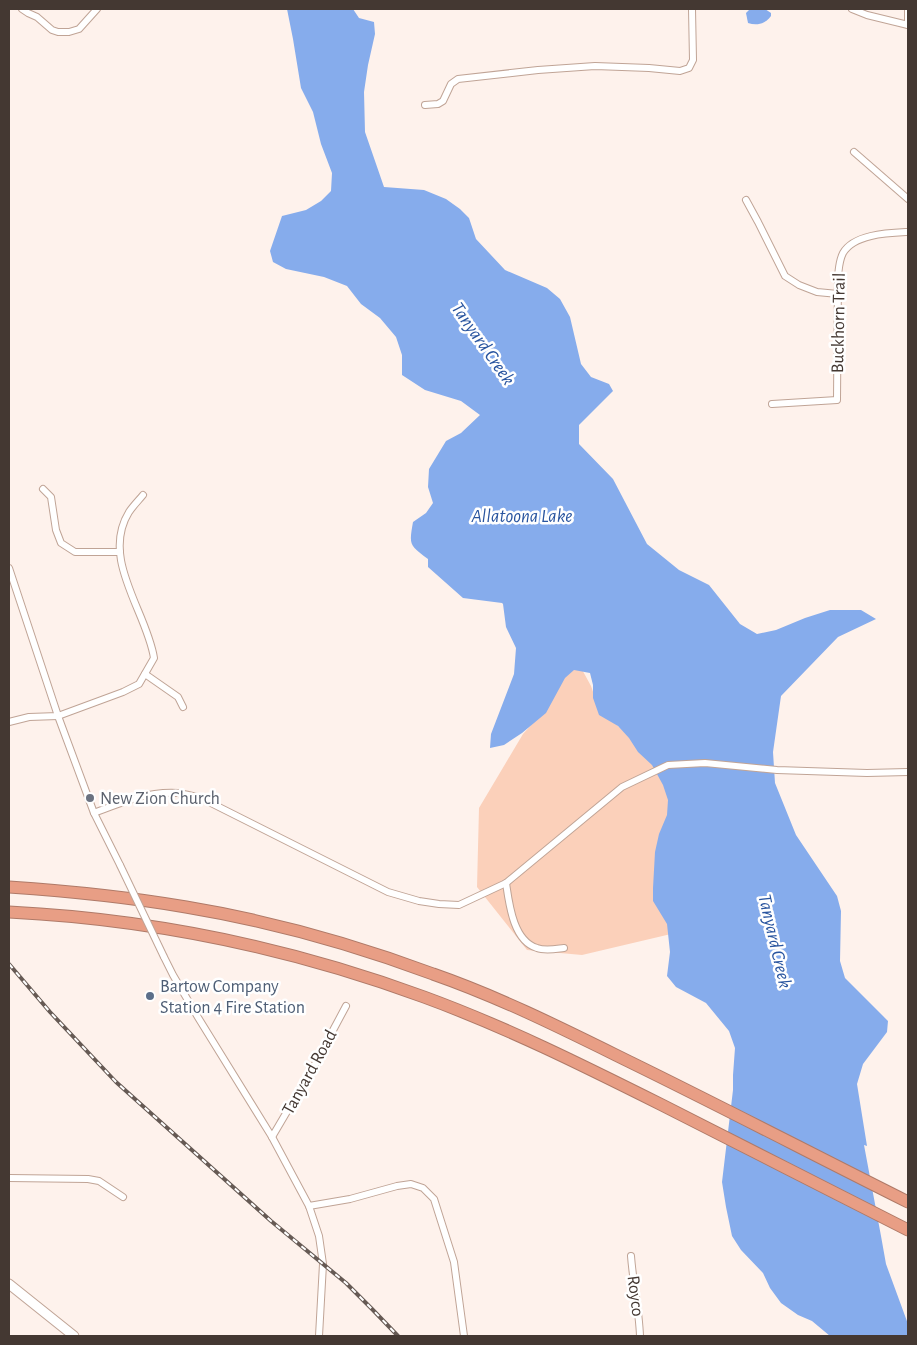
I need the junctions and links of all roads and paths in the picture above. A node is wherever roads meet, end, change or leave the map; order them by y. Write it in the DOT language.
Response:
graph roads {
  1 [pos="22,9"];
  2 [pos="98,9"];
  3 [pos="692,9"];
  4 [pos="852,9"];
  5 [pos="908,9"];
  6 [pos="908,25"];
  7 [pos="425,105"];
  8 [pos="854,152"];
  9 [pos="908,199"];
  10 [pos="746,200"];
  11 [pos="908,232"];
  12 [pos="838,294"];
  13 [pos="772,404"];
  14 [pos="43,489"];
  15 [pos="143,495"];
  16 [pos="120,552"];
  17 [pos="9,568"];
  18 [pos="145,674"];
  19 [pos="183,707"];
  20 [pos="58,716"];
  21 [pos="9,722"];
  22 [pos="908,772"];
  23 [pos="94,812"];
  24 [pos="506,883"];
  25 [pos="9,887"];
  26 [pos="9,912"];
  27 [pos="564,948"];
  28 [pos="346,1006"];
  29 [pos="272,1137"];
  30 [pos="9,1178"];
  31 [pos="123,1197"];
  32 [pos="908,1202"];
  33 [pos="309,1206"];
  34 [pos="908,1230"];
  35 [pos="631,1256"];
  36 [pos="9,1284"];
  37 [pos="74,1336"];
  38 [pos="319,1336"];
  39 [pos="464,1336"];
  40 [pos="640,1336"];
  1 -- 2 [label="street"];
  3 -- 7 [label="street"];
  4 -- 6 [label="street"];
  5 -- 6 [label="street"];
  8 -- 9 [label="street"];
  10 -- 12 [label="street"];
  11 -- 12 [label="street, Buckhorn Trail"];
  12 -- 13 [label="street, Buckhorn Trail"];
  14 -- 16 [label="street"];
  15 -- 16 [label="street"];
  16 -- 18 [label="street"];
  17 -- 20 [label="street"];
  18 -- 19 [label="street"];
  18 -- 20 [label="street"];
  20 -- 21 [label="street"];
  20 -- 23 [label="street"];
  22 -- 24 [label="street"];
  23 -- 24 [label="street"];
  23 -- 29 [label="street, bridge"];
  24 -- 27 [label="street"];
  25 -- 32 [label="highway"];
  26 -- 34 [label="highway"];
  28 -- 29 [label="street, Tanyard Road"];
  29 -- 33 [label="street"];
  30 -- 31 [label="street"];
  33 -- 38 [label="street"];
  33 -- 39 [label="street"];
  35 -- 40 [label="street, Royco"];
  36 -- 37 [label="street"];
}
